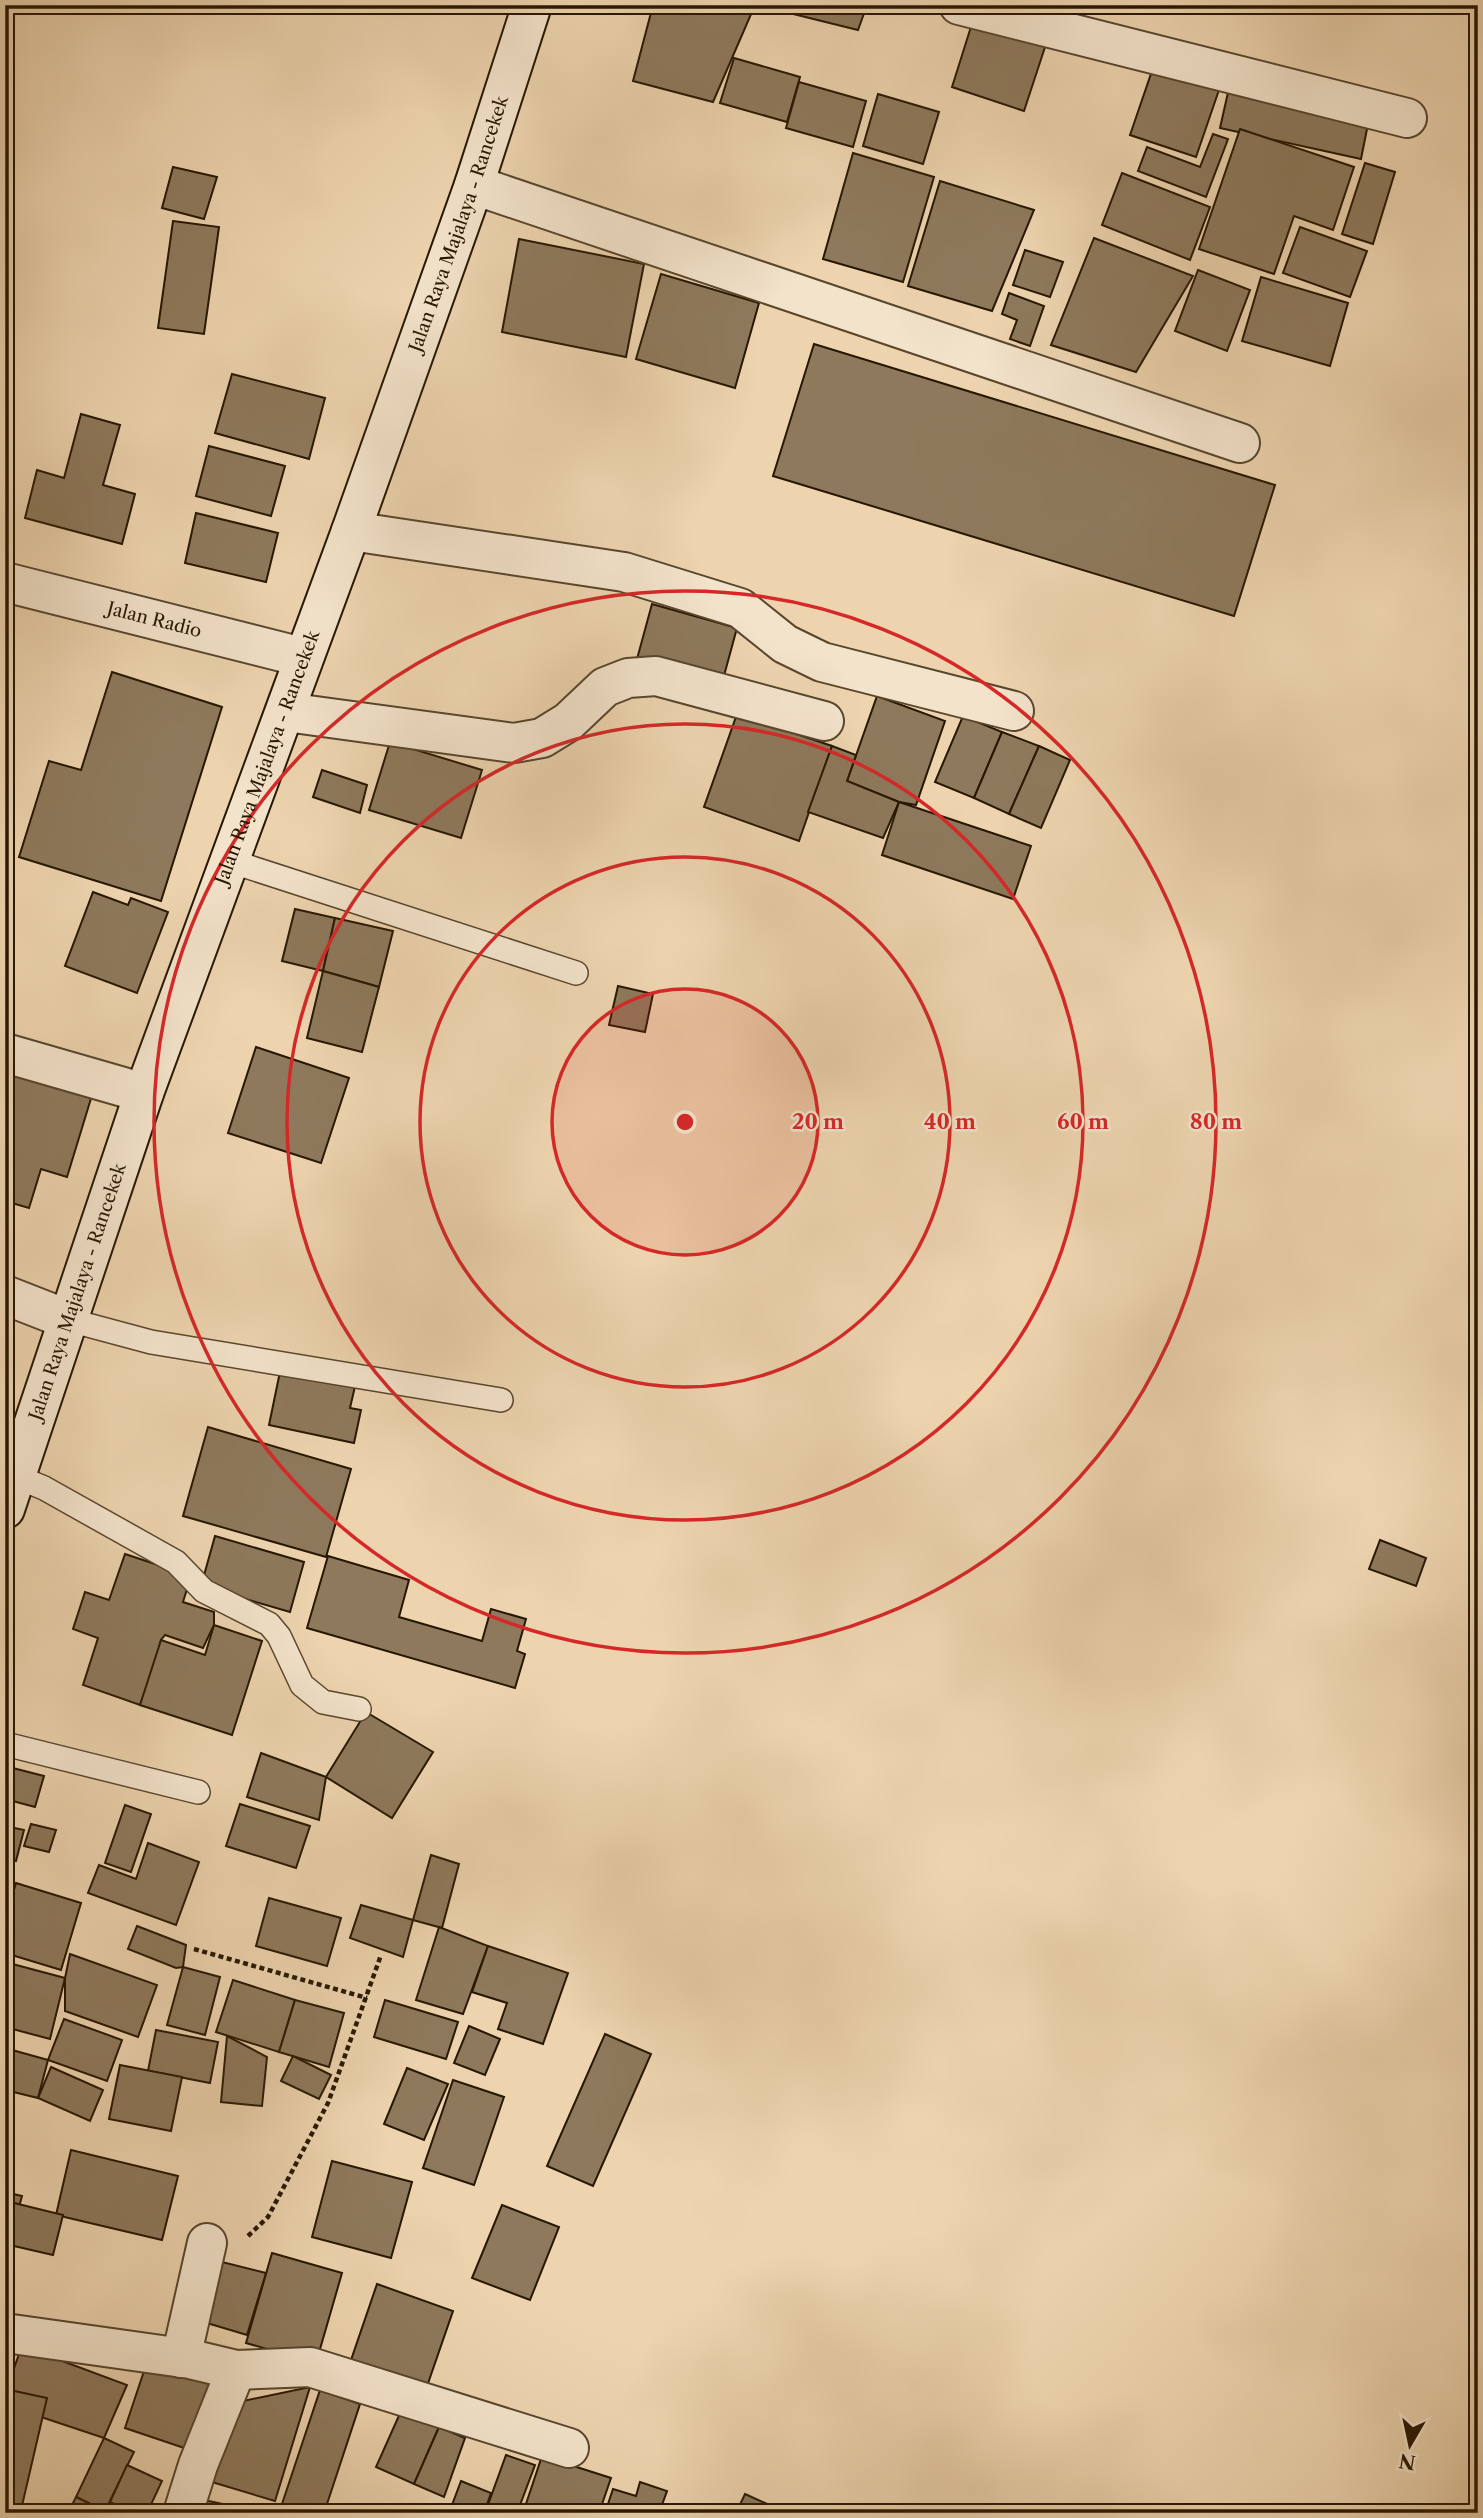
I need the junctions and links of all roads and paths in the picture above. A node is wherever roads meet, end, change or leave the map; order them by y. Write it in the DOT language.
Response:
graph roads {
  1 [pos="532,5"];
  2 [pos="959,5"];
  3 [pos="1407,118"];
  4 [pos="474,186"];
  5 [pos="1240,443"];
  6 [pos="351,531"];
  7 [pos="5,582"];
  8 [pos="779,638"];
  9 [pos="302,657"];
  10 [pos="772,705"];
  11 [pos="1014,710"];
  12 [pos="286,712"];
  13 [pos="824,720"];
  14 [pos="227,860"];
  15 [pos="576,973"];
  16 [pos="5,1053"];
  17 [pos="144,1093"];
  18 [pos="5,1295"];
  19 [pos="69,1320"];
  20 [pos="501,1400"];
  21 [pos="10,1493"];
  22 [pos="359,1709"];
  23 [pos="5,1744"];
  24 [pos="198,1792"];
  25 [pos="194,1949"];
  26 [pos="381,1955"];
  27 [pos="367,1998"];
  28 [pos="207,2243"];
  29 [pos="5,2333"];
  30 [pos="181,2358"];
  31 [pos="236,2370"];
  32 [pos="569,2448"];
  33 [pos="183,2513"];
  1 -- 4 [label="street, Jalan Raya Majalaya - Rancekek"];
  2 -- 3 [label="street"];
  4 -- 5 [label="street"];
  4 -- 6 [label="street, Jalan Raya Majalaya - Rancekek"];
  6 -- 8 [label="street"];
  6 -- 9 [label="street, Jalan Raya Majalaya - Rancekek"];
  7 -- 9 [label="street, Jalan Radio"];
  8 -- 10 [label="street"];
  8 -- 11 [label="street"];
  9 -- 12 [label="street, Jalan Raya Majalaya - Rancekek"];
  10 -- 12 [label="street"];
  10 -- 13 [label="street"];
  12 -- 14 [label="street, Jalan Raya Majalaya - Rancekek"];
  14 -- 15 [label="lane"];
  14 -- 17 [label="street, Jalan Raya Majalaya - Rancekek"];
  16 -- 17 [label="street"];
  17 -- 19 [label="street, Jalan Raya Majalaya - Rancekek"];
  18 -- 19 [label="street"];
  19 -- 20 [label="lane"];
  19 -- 21 [label="street, Jalan Raya Majalaya - Rancekek"];
  21 -- 22 [label="lane"];
  23 -- 24 [label="lane"];
  25 -- 27 [label="path"];
  26 -- 27 [label="path"];
  27 -- 28 [label="path"];
  28 -- 30 [label="street"];
  29 -- 30 [label="street"];
  30 -- 31 [label="street"];
  31 -- 32 [label="street"];
  31 -- 33 [label="street"];
}
